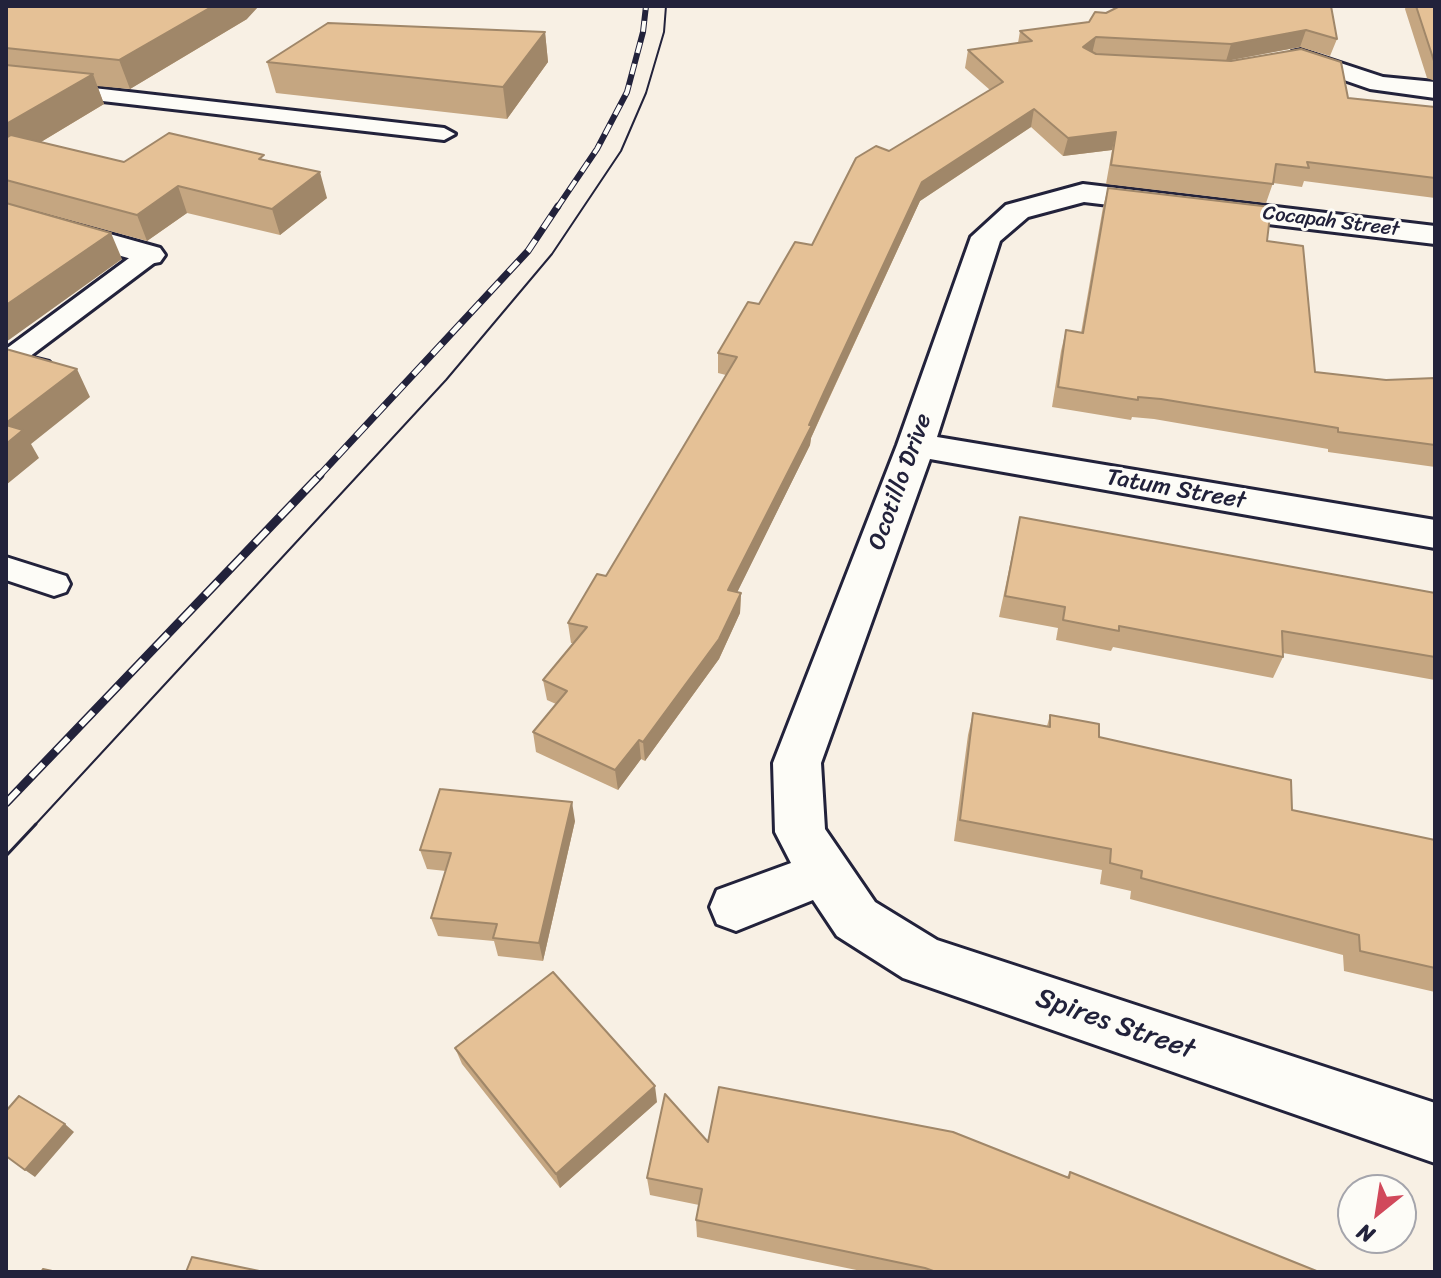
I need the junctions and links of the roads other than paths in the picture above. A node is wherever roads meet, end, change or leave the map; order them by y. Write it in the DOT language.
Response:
graph roads {
  1 [pos="1294,59"];
  2 [pos="6,84"];
  3 [pos="1435,90"];
  4 [pos="444,134"];
  5 [pos="1132,197"];
  6 [pos="6,214"];
  7 [pos="1435,235"];
  8 [pos="149,255"];
  9 [pos="58,373"];
  10 [pos="916,445"];
  11 [pos="1435,534"];
  12 [pos="6,568"];
  13 [pos="54,584"];
  14 [pos="824,873"];
  15 [pos="736,907"];
  16 [pos="1435,1133"];
  1 -- 3 [label="street"];
  2 -- 4 [label="lane"];
  5 -- 7 [label="street, Cocapah Street"];
  5 -- 10 [label="street, Ocotillo Drive"];
  6 -- 8 [label="street"];
  8 -- 9 [label="lane"];
  10 -- 11 [label="street, Tatum Street"];
  10 -- 14 [label="street, Ocotillo Drive"];
  12 -- 13 [label="lane"];
  14 -- 15 [label="street"];
  14 -- 16 [label="street, Spires Street"];
}
